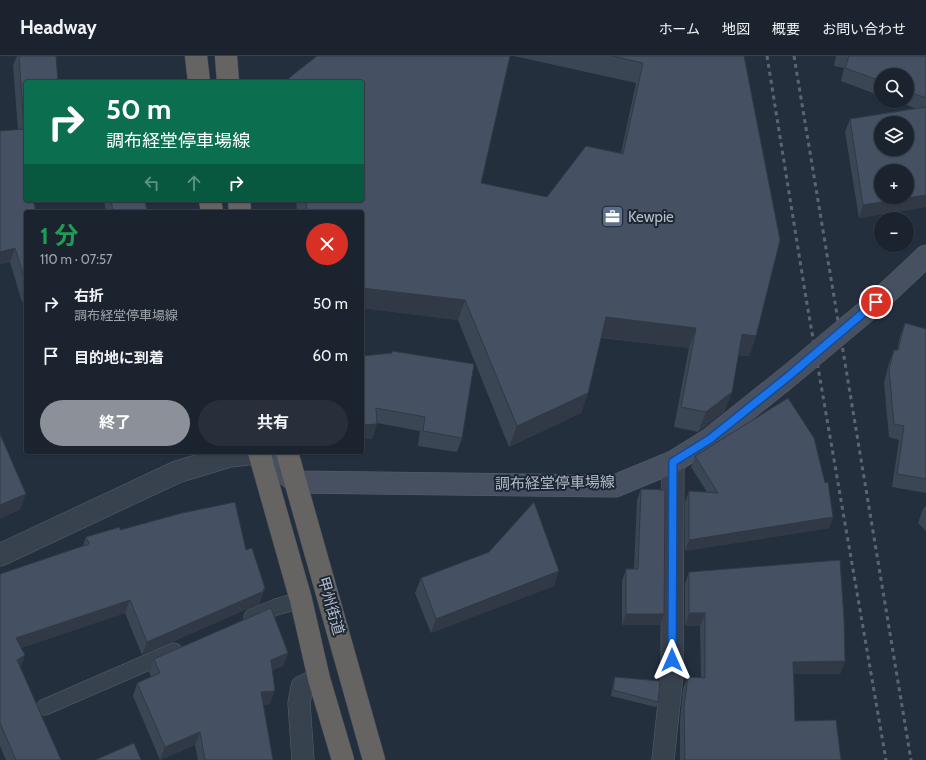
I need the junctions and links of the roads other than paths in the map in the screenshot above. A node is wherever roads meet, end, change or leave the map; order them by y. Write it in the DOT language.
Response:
graph roads {
  1 [pos="196,56"];
  2 [pos="226,56"];
  3 [pos="199,80"];
  4 [pos="228,80"];
  5 [pos="926,256"];
  6 [pos="244,454"];
  7 [pos="260,454"];
  8 [pos="261,454"];
  9 [pos="288,454"];
  10 [pos="673,462"];
  11 [pos="296,482"];
  12 [pos="0,555"];
  13 [pos="301,600"];
  14 [pos="240,622"];
  15 [pos="189,644"];
  16 [pos="319,679"];
  17 [pos="45,707"];
  18 [pos="303,760"];
  19 [pos="343,760"];
  20 [pos="374,760"];
  21 [pos="663,760"];
  1 -- 3 [label="highway"];
  2 -- 4 [label="highway"];
  5 -- 10 [label="main road, 調布経堂停車場線, bridge"];
  6 -- 12 [label="street"];
  7 -- 13 [label="highway, 甲州街道"];
  8 -- 11 [label="main road"];
  9 -- 11 [label="highway, 甲州街道"];
  10 -- 11 [label="main road, 調布経堂停車場線"];
  10 -- 21 [label="street"];
  11 -- 20 [label="highway, 甲州街道"];
  13 -- 14 [label="lane"];
  13 -- 16 [label="highway, 甲州街道"];
  15 -- 17 [label="lane"];
  16 -- 18 [label="street"];
  16 -- 19 [label="highway, 甲州街道"];
}
